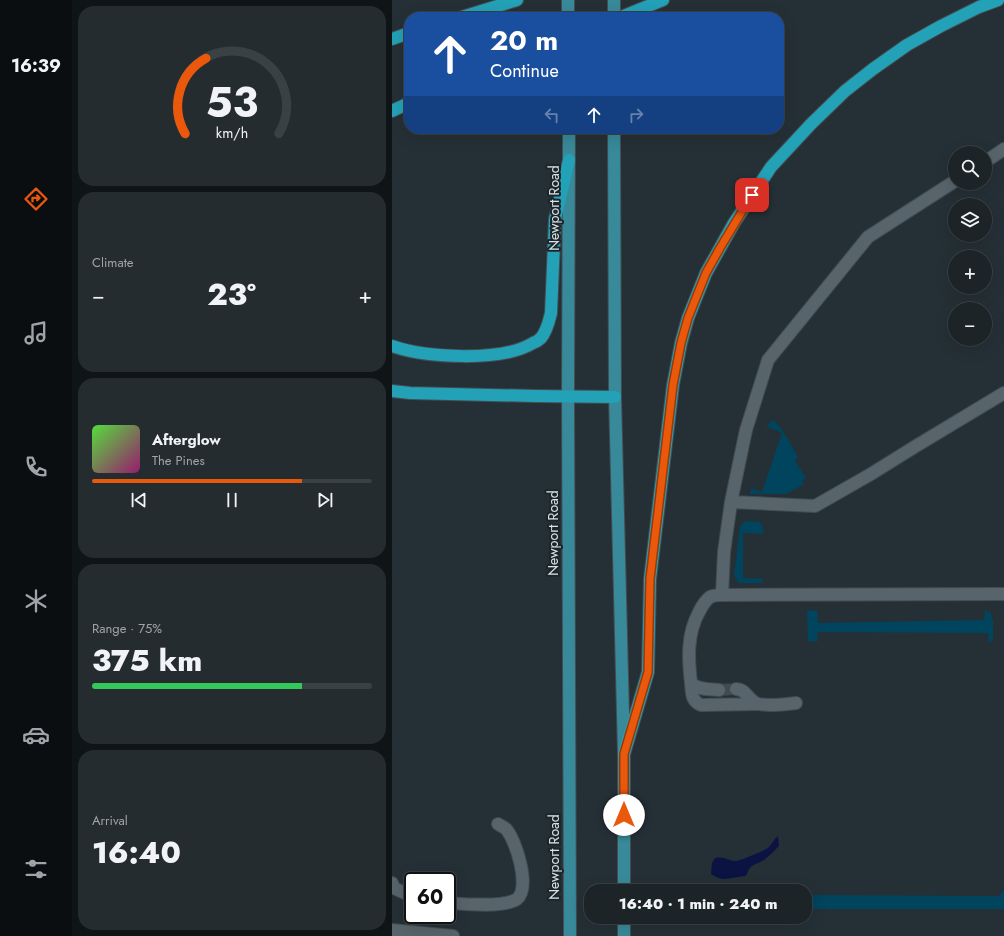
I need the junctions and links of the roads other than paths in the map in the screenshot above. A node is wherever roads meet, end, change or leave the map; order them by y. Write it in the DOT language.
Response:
graph roads {
  1 [pos="517,0"];
  2 [pos="568,0"];
  3 [pos="614,0"];
  4 [pos="663,0"];
  5 [pos="998,0"];
  6 [pos="478,12"];
  7 [pos="568,12"];
  8 [pos="614,12"];
  9 [pos="633,12"];
  10 [pos="404,35"];
  11 [pos="392,39"];
  12 [pos="404,105"];
  13 [pos="392,111"];
  14 [pos="569,134"];
  15 [pos="614,134"];
  16 [pos="1004,149"];
  17 [pos="992,157"];
  18 [pos="569,160"];
  19 [pos="948,186"];
  20 [pos="392,346"];
  21 [pos="392,391"];
  22 [pos="1004,393"];
  23 [pos="568,397"];
  24 [pos="615,397"];
  25 [pos="732,502"];
  26 [pos="1004,594"];
  27 [pos="722,595"];
  28 [pos="691,683"];
  29 [pos="736,689"];
  30 [pos="719,690"];
  31 [pos="796,703"];
  32 [pos="757,704"];
  33 [pos="624,754"];
  34 [pos="498,824"];
  35 [pos="392,883"];
  36 [pos="624,884"];
  37 [pos="404,893"];
  38 [pos="456,903"];
  39 [pos="624,924"];
  40 [pos="392,930"];
  41 [pos="453,936"];
  42 [pos="570,936"];
  43 [pos="624,936"];
  1 -- 6 [label="highway"];
  2 -- 7 [label="main road"];
  3 -- 8 [label="main road"];
  4 -- 9 [label="highway"];
  5 -- 33 [label="highway"];
  10 -- 11 [label="highway"];
  12 -- 13 [label="highway"];
  14 -- 18 [label="main road, Newport Road"];
  15 -- 24 [label="main road"];
  16 -- 17 [label="street"];
  18 -- 20 [label="highway"];
  18 -- 23 [label="main road, Newport Road"];
  19 -- 25 [label="street"];
  21 -- 23 [label="highway"];
  22 -- 25 [label="street"];
  23 -- 24 [label="highway"];
  23 -- 42 [label="main road, Newport Road"];
  24 -- 33 [label="main road"];
  25 -- 27 [label="street"];
  26 -- 27 [label="street"];
  27 -- 28 [label="street"];
  28 -- 30 [label="street"];
  28 -- 32 [label="street"];
  29 -- 32 [label="street"];
  31 -- 32 [label="street"];
  33 -- 36 [label="main road"];
  34 -- 38 [label="street"];
  35 -- 37 [label="street"];
  39 -- 43 [label="main road"];
  40 -- 41 [label="street"];
}
